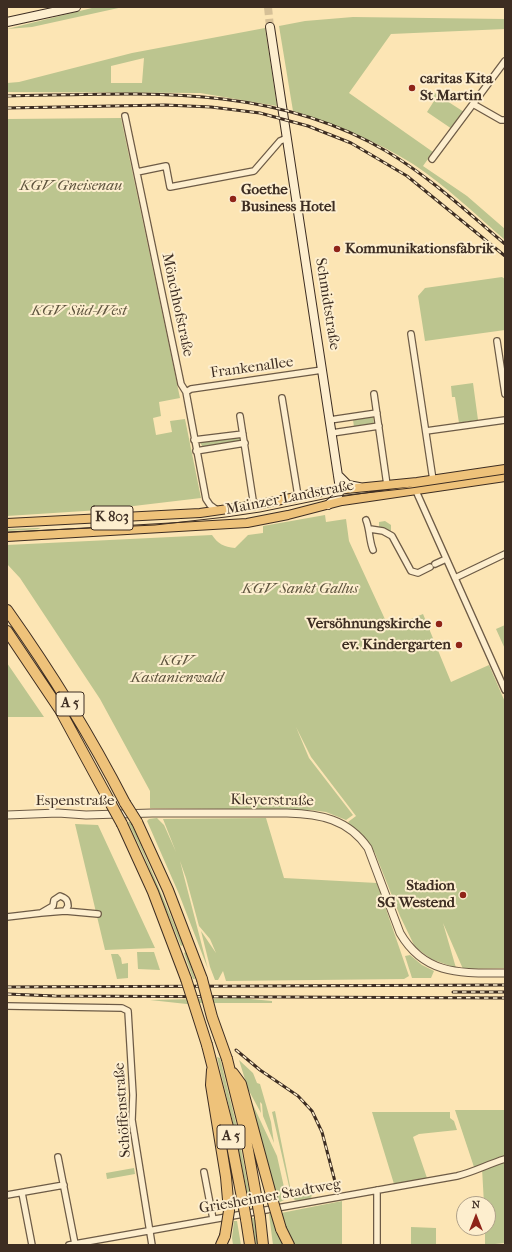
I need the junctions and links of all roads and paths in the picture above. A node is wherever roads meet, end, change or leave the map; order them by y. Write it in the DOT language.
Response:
graph roads {
  1 [pos="76,7"];
  2 [pos="7,22"];
  3 [pos="270,27"];
  4 [pos="505,61"];
  5 [pos="473,104"];
  6 [pos="125,116"];
  7 [pos="505,120"];
  8 [pos="287,138"];
  9 [pos="432,159"];
  10 [pos="137,172"];
  11 [pos="411,334"];
  12 [pos="497,341"];
  13 [pos="322,370"];
  14 [pos="186,392"];
  15 [pos="374,394"];
  16 [pos="505,394"];
  17 [pos="282,398"];
  18 [pos="377,413"];
  19 [pos="240,416"];
  20 [pos="330,420"];
  21 [pos="505,420"];
  22 [pos="379,426"];
  23 [pos="426,431"];
  24 [pos="332,433"];
  25 [pos="243,434"];
  26 [pos="194,440"];
  27 [pos="245,443"];
  28 [pos="196,451"];
  29 [pos="505,469"];
  30 [pos="338,475"];
  31 [pos="505,477"];
  32 [pos="433,480"];
  33 [pos="387,485"];
  34 [pos="360,487"];
  35 [pos="340,489"];
  36 [pos="416,490"];
  37 [pos="298,496"];
  38 [pos="206,499"];
  39 [pos="358,499"];
  40 [pos="256,505"];
  41 [pos="328,505"];
  42 [pos="217,510"];
  43 [pos="200,513"];
  44 [pos="366,520"];
  45 [pos="7,523"];
  46 [pos="370,529"];
  47 [pos="7,537"];
  48 [pos="373,550"];
  49 [pos="505,554"];
  50 [pos="446,559"];
  51 [pos="455,578"];
  52 [pos="7,610"];
  53 [pos="7,631"];
  54 [pos="505,690"];
  55 [pos="144,813"];
  56 [pos="7,815"];
  57 [pos="53,906"];
  58 [pos="62,911"];
  59 [pos="41,913"];
  60 [pos="98,914"];
  61 [pos="7,917"];
  62 [pos="505,973"];
  63 [pos="7,1006"];
  64 [pos="228,1063"];
  65 [pos="213,1068"];
  66 [pos="58,1157"];
  67 [pos="505,1159"];
  68 [pos="204,1172"];
  69 [pos="64,1185"];
  70 [pos="377,1190"];
  71 [pos="22,1193"];
  72 [pos="7,1195"];
  73 [pos="213,1219"];
  74 [pos="149,1230"];
  75 [pos="223,1240"];
  76 [pos="72,1244"];
  77 [pos="32,1245"];
  78 [pos="152,1245"];
  79 [pos="250,1245"];
  80 [pos="263,1245"];
  81 [pos="289,1245"];
  82 [pos="377,1245"];
  1 -- 2 [label="main road"];
  3 -- 8 [label="main road, Schmidtstraße"];
  4 -- 5 [label="street"];
  5 -- 7 [label="street"];
  5 -- 9 [label="street"];
  6 -- 10 [label="street, Mönchhofstraße"];
  8 -- 10 [label="street"];
  8 -- 13 [label="main road, Schmidtstraße"];
  10 -- 14 [label="street, Mönchhofstraße"];
  11 -- 23 [label="street"];
  12 -- 16 [label="street"];
  13 -- 14 [label="street, Frankenallee"];
  13 -- 20 [label="main road, Schmidtstraße"];
  14 -- 26 [label="street, Mönchhofstraße"];
  15 -- 18 [label="street"];
  17 -- 37 [label="street"];
  18 -- 20 [label="street"];
  18 -- 22 [label="street"];
  19 -- 25 [label="street"];
  20 -- 24 [label="main road, Schmidtstraße"];
  21 -- 23 [label="street"];
  22 -- 24 [label="street"];
  22 -- 33 [label="street"];
  23 -- 32 [label="street"];
  24 -- 30 [label="main road, Schmidtstraße"];
  25 -- 26 [label="street"];
  25 -- 27 [label="street"];
  26 -- 28 [label="street, Mönchhofstraße"];
  27 -- 28 [label="street"];
  27 -- 40 [label="street"];
  28 -- 38 [label="street, Mönchhofstraße"];
  29 -- 32 [label="main road, Mainzer Landstraße"];
  30 -- 34 [label="main road"];
  30 -- 35 [label="main road, Schmidtstraße"];
  31 -- 36 [label="main road, Mainzer Landstraße"];
  32 -- 33 [label="main road, Mainzer Landstraße"];
  33 -- 34 [label="main road, Mainzer Landstraße"];
  34 -- 35 [label="main road, Mainzer Landstraße"];
  35 -- 37 [label="main road, Mainzer Landstraße"];
  35 -- 39 [label="main road"];
  35 -- 41 [label="main road"];
  36 -- 39 [label="main road, Mainzer Landstraße"];
  36 -- 50 [label="street"];
  37 -- 40 [label="main road, Mainzer Landstraße"];
  38 -- 42 [label="street"];
  38 -- 43 [label="street"];
  39 -- 41 [label="main road, Mainzer Landstraße"];
  40 -- 42 [label="main road, Mainzer Landstraße"];
  41 -- 47 [label="main road, Mainzer Landstraße / K 803"];
  42 -- 43 [label="main road, Mainzer Landstraße / K 803"];
  43 -- 45 [label="main road, Mainzer Landstraße / K 803"];
  44 -- 46 [label="street"];
  46 -- 48 [label="street"];
  46 -- 50 [label="street"];
  49 -- 51 [label="street"];
  50 -- 51 [label="street"];
  51 -- 54 [label="street"];
  52 -- 64 [label="highway, A 5, bridge"];
  53 -- 65 [label="highway, A 5, bridge"];
  55 -- 56 [label="street, Espenstraße"];
  55 -- 62 [label="street, Kleyerstraße"];
  57 -- 58 [label="street"];
  57 -- 58 [label="street"];
  57 -- 59 [label="street"];
  58 -- 59 [label="street"];
  58 -- 60 [label="street"];
  59 -- 61 [label="street"];
  63 -- 74 [label="street, Schöffenstraße"];
  64 -- 80 [label="highway, A 5, bridge"];
  64 -- 81 [label="highway, bridge"];
  65 -- 75 [label="highway, bridge"];
  65 -- 79 [label="highway, A 5, bridge"];
  66 -- 69 [label="street"];
  67 -- 70 [label="street, Griesheimer Stadtweg"];
  68 -- 73 [label="street"];
  69 -- 71 [label="street"];
  69 -- 76 [label="street"];
  70 -- 73 [label="street, Griesheimer Stadtweg"];
  70 -- 82 [label="street"];
  71 -- 72 [label="street"];
  71 -- 77 [label="street"];
  73 -- 74 [label="street, Griesheimer Stadtweg"];
  74 -- 76 [label="street, Griesheimer Stadtweg"];
  74 -- 78 [label="street, Schöffenstraße"];
}
